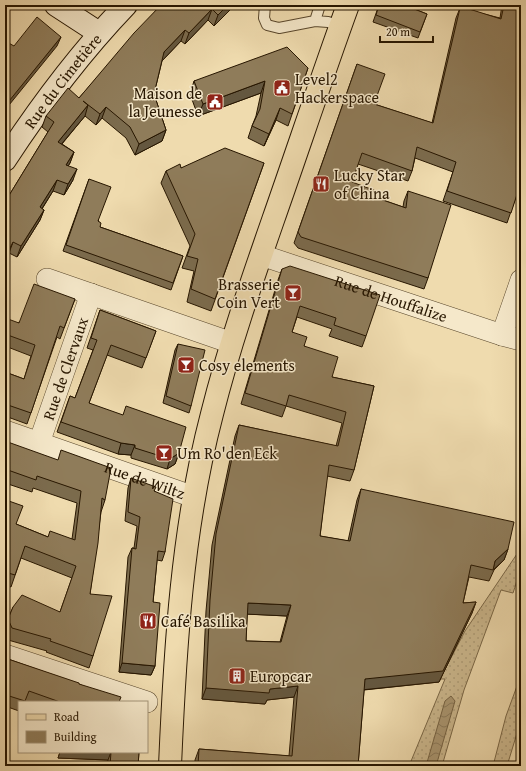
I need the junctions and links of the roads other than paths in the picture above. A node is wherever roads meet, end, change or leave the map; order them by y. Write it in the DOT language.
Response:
graph roads {
  1 [pos="56,5"];
  2 [pos="126,5"];
  3 [pos="265,5"];
  4 [pos="320,5"];
  5 [pos="348,5"];
  6 [pos="315,21"];
  7 [pos="340,26"];
  8 [pos="99,33"];
  9 [pos="5,160"];
  10 [pos="261,255"];
  11 [pos="47,279"];
  12 [pos="521,280"];
  13 [pos="91,294"];
  14 [pos="511,338"];
  15 [pos="232,343"];
  16 [pos="5,432"];
  17 [pos="39,444"];
  18 [pos="194,497"];
  19 [pos="5,655"];
  20 [pos="144,701"];
  21 [pos="148,702"];
  22 [pos="173,707"];
  23 [pos="170,766"];
  1 -- 8 [label="street"];
  2 -- 8 [label="street, Rue du Cimetière"];
  3 -- 6 [label="lane"];
  4 -- 6 [label="lane"];
  5 -- 7 [label="main road"];
  6 -- 7 [label="lane"];
  7 -- 10 [label="main road"];
  8 -- 9 [label="street, Rue du Cimetière"];
  10 -- 14 [label="street, Rue de Houffalize"];
  10 -- 15 [label="main road"];
  11 -- 13 [label="street"];
  12 -- 14 [label="street"];
  13 -- 15 [label="street"];
  13 -- 17 [label="street, Rue de Clervaux"];
  15 -- 18 [label="main road"];
  16 -- 17 [label="street, Rue de Wiltz"];
  17 -- 18 [label="street, Rue de Wiltz"];
  18 -- 22 [label="main road"];
  19 -- 20 [label="street"];
  21 -- 22 [label="street"];
  22 -- 23 [label="main road"];
}
